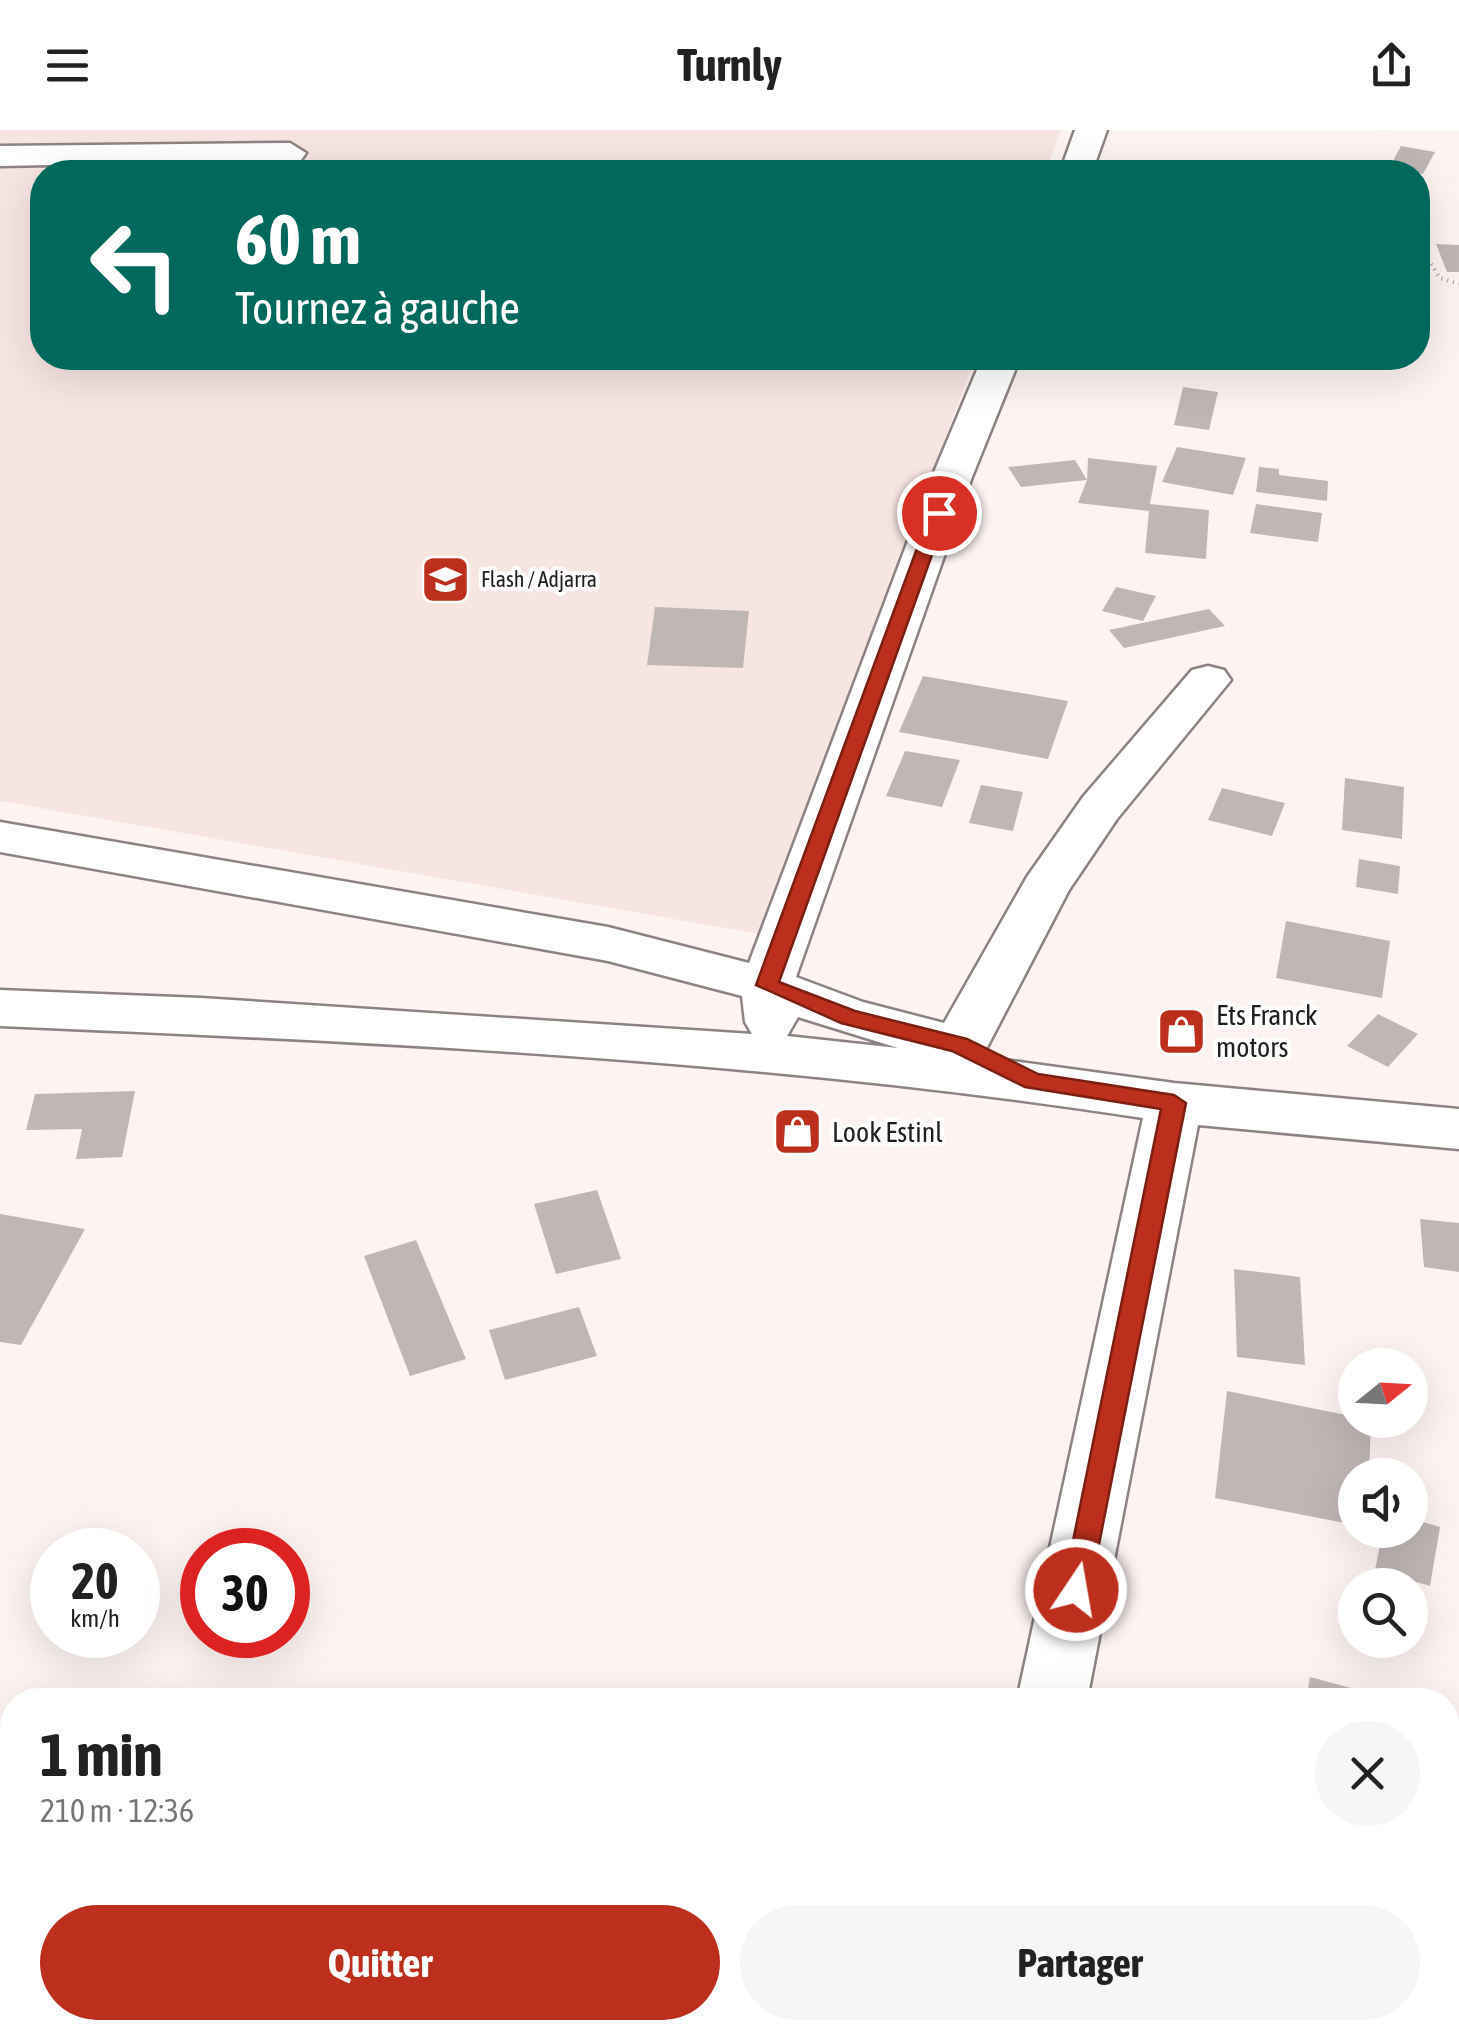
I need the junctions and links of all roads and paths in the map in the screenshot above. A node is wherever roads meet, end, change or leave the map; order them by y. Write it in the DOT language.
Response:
graph roads {
  1 [pos="1091,130"];
  2 [pos="290,153"];
  3 [pos="0,156"];
  4 [pos="1080,160"];
  5 [pos="1430,263"];
  6 [pos="1459,284"];
  7 [pos="996,370"];
  8 [pos="1208,680"];
  9 [pos="0,837"];
  10 [pos="767,985"];
  11 [pos="0,1008"];
  12 [pos="959,1044"];
  13 [pos="776,1054"];
  14 [pos="1034,1082"];
  15 [pos="1174,1103"];
  16 [pos="1459,1128"];
  17 [pos="1054,1688"];
  1 -- 4 [label="street"];
  2 -- 3 [label="street"];
  5 -- 6 [label="path"];
  7 -- 10 [label="street"];
  8 -- 12 [label="street"];
  9 -- 10 [label="street"];
  10 -- 12 [label="street"];
  10 -- 13 [label="street"];
  11 -- 13 [label="street"];
  12 -- 14 [label="street"];
  13 -- 14 [label="street"];
  14 -- 15 [label="street"];
  15 -- 16 [label="street"];
  15 -- 17 [label="street"];
}
